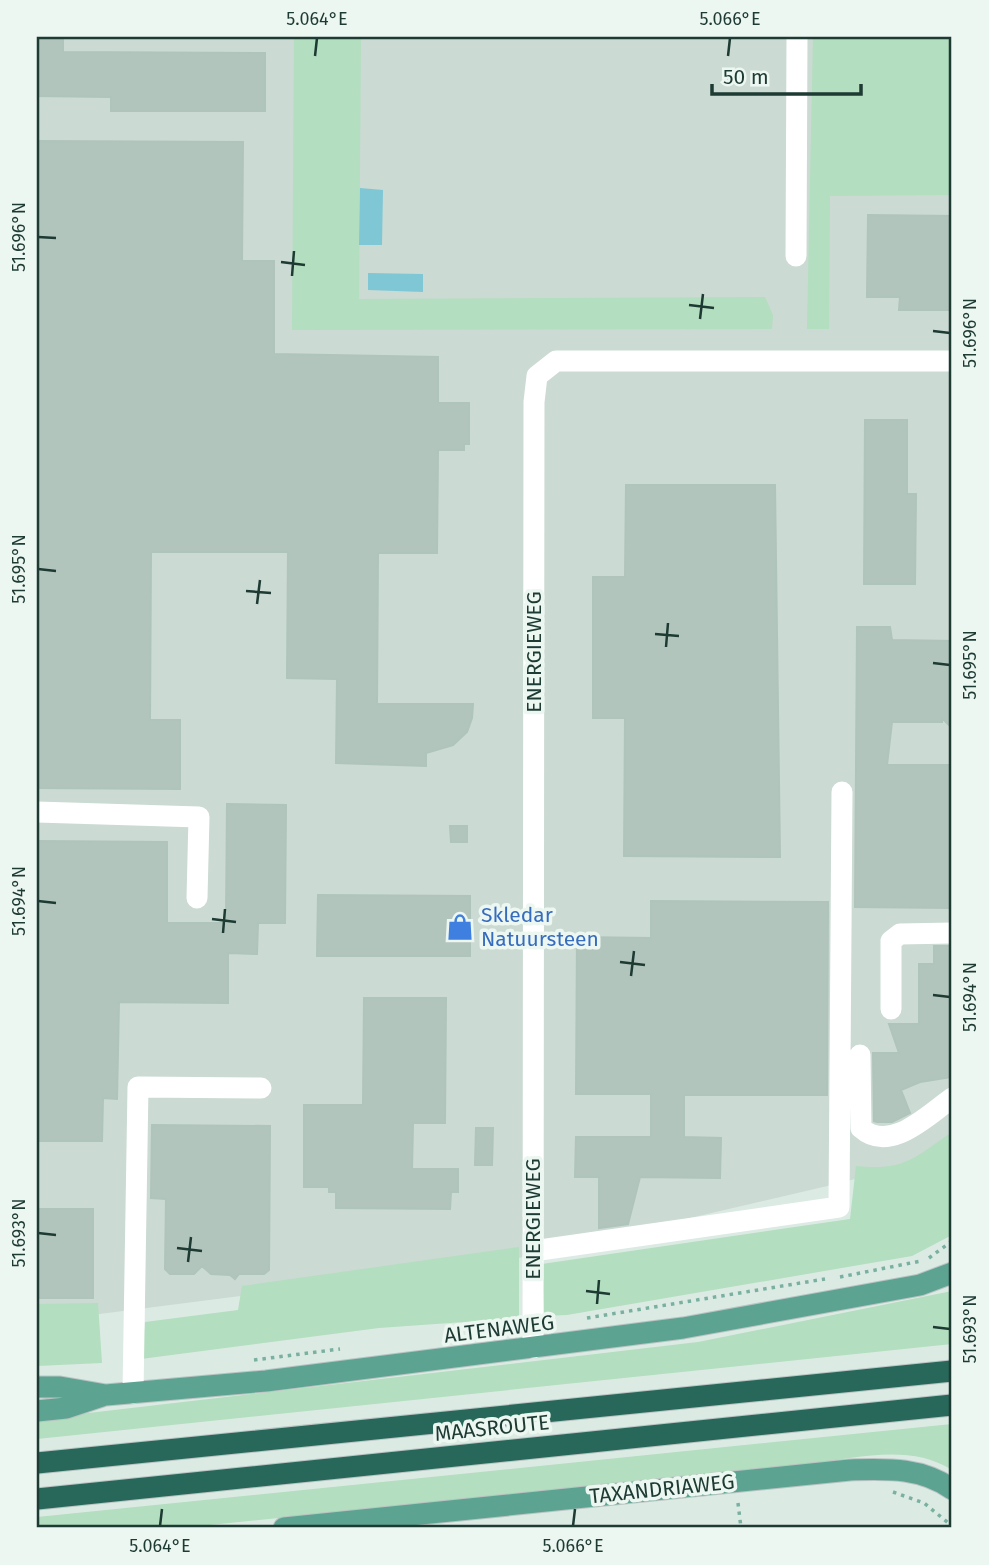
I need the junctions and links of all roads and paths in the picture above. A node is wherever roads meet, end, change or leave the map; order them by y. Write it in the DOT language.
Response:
graph roads {
  1 [pos="797,37"];
  2 [pos="796,256"];
  3 [pos="952,361"];
  4 [pos="842,792"];
  5 [pos="37,812"];
  6 [pos="197,898"];
  7 [pos="952,933"];
  8 [pos="891,1009"];
  9 [pos="860,1055"];
  10 [pos="261,1088"];
  11 [pos="952,1098"];
  12 [pos="952,1241"];
  13 [pos="533,1251"];
  14 [pos="952,1273"];
  15 [pos="574,1320"];
  16 [pos="533,1348"];
  17 [pos="343,1349"];
  18 [pos="248,1360"];
  19 [pos="952,1371"];
  20 [pos="37,1387"];
  21 [pos="132,1393"];
  22 [pos="106,1395"];
  23 [pos="952,1405"];
  24 [pos="37,1411"];
  25 [pos="37,1463"];
  26 [pos="952,1489"];
  27 [pos="888,1491"];
  28 [pos="37,1499"];
  29 [pos="751,1501"];
  30 [pos="738,1503"];
  31 [pos="725,1504"];
  32 [pos="952,1526"];
  33 [pos="284,1528"];
  34 [pos="741,1528"];
  1 -- 2 [label="street"];
  3 -- 13 [label="street, ENERGIEWEG"];
  4 -- 13 [label="street"];
  5 -- 6 [label="street"];
  7 -- 8 [label="street"];
  9 -- 11 [label="street"];
  10 -- 21 [label="street"];
  12 -- 15 [label="path, ALTENAWEG"];
  13 -- 16 [label="street, ENERGIEWEG"];
  14 -- 16 [label="main road, ALTENAWEG"];
  16 -- 21 [label="main road, ALTENAWEG"];
  17 -- 18 [label="path"];
  19 -- 25 [label="highway, MAASROUTE"];
  20 -- 22 [label="main road, ALTENAWEG"];
  21 -- 22 [label="main road, ALTENAWEG"];
  22 -- 24 [label="main road, ALTENAWEG"];
  23 -- 28 [label="highway, MAASROUTE"];
  26 -- 33 [label="main road, TAXANDRIAWEG"];
  27 -- 32 [label="path"];
  29 -- 30 [label="path, TAXANDRIAWEG"];
  30 -- 31 [label="path, TAXANDRIAWEG"];
  30 -- 34 [label="path"];
}
